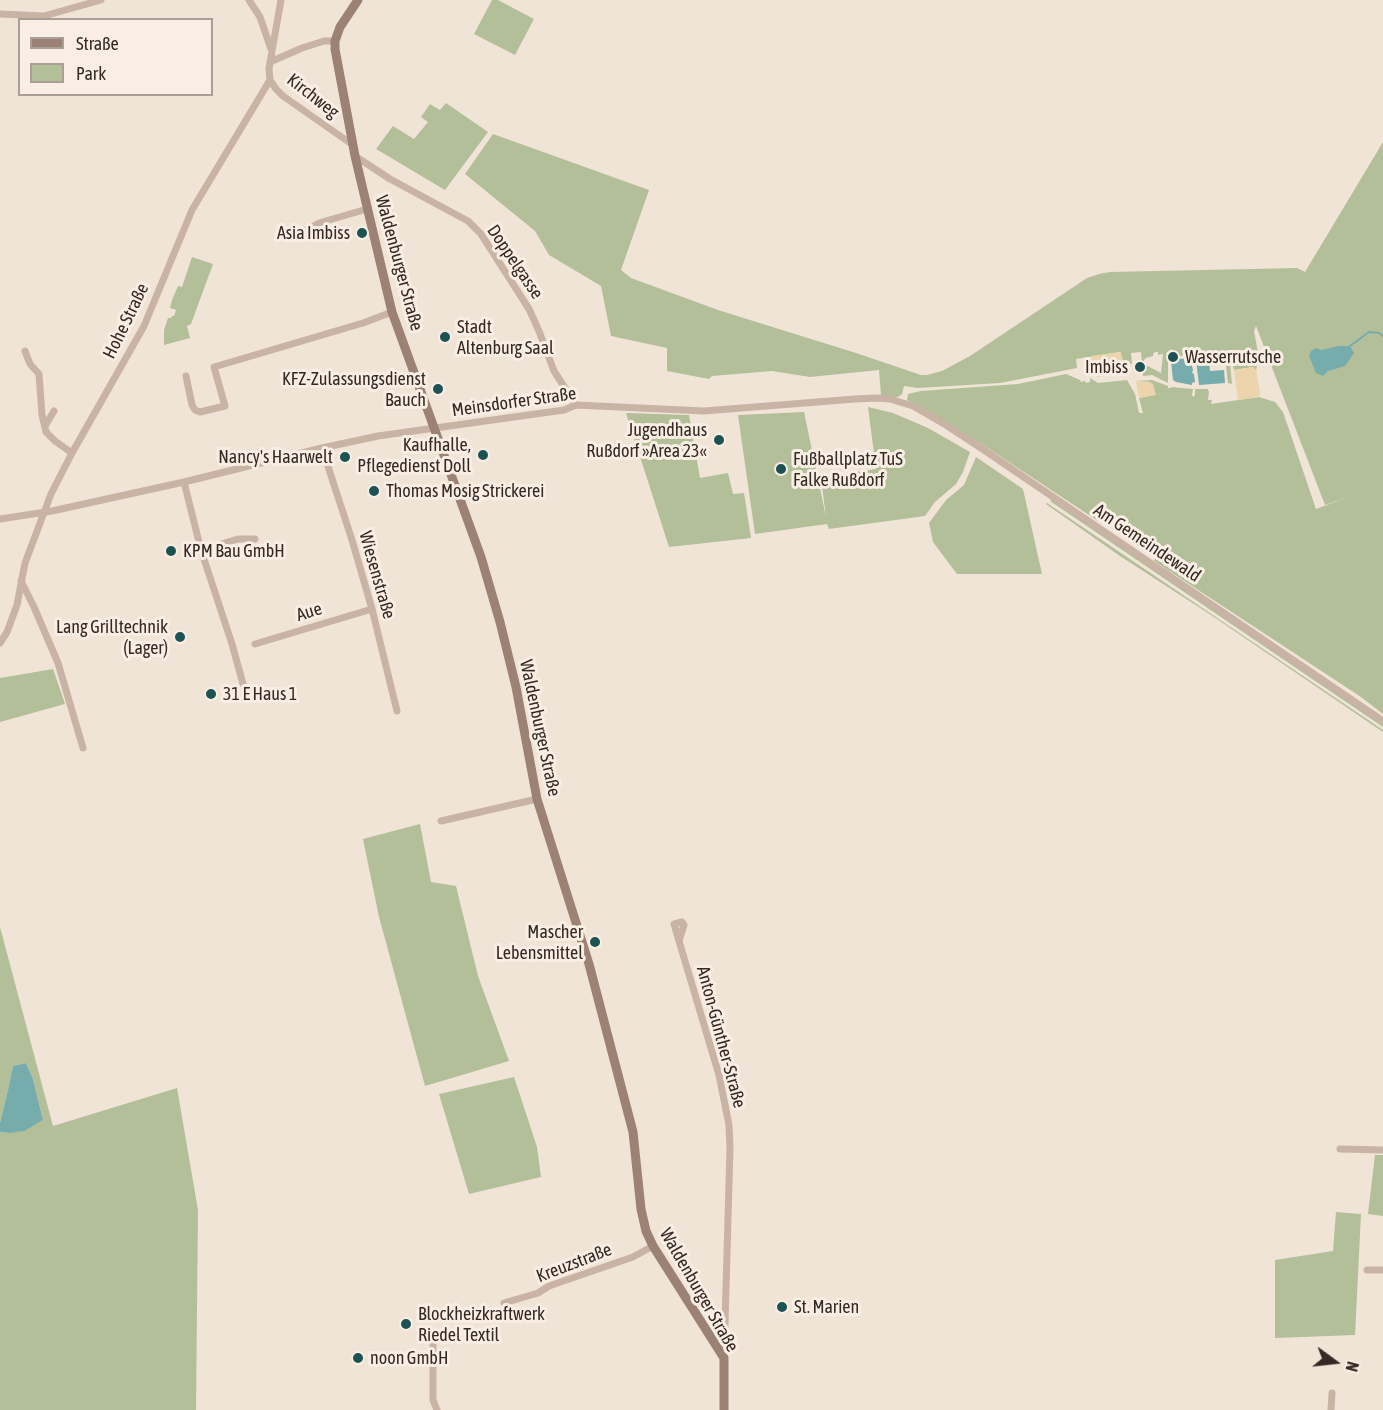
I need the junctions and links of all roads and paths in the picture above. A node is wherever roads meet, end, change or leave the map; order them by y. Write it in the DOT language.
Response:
graph roads {
  1 [pos="101,0"];
  2 [pos="249,0"];
  3 [pos="281,0"];
  4 [pos="358,0"];
  5 [pos="76,4"];
  6 [pos="0,14"];
  7 [pos="335,41"];
  8 [pos="272,51"];
  9 [pos="270,62"];
  10 [pos="270,80"];
  11 [pos="353,145"];
  12 [pos="355,156"];
  13 [pos="367,209"];
  14 [pos="303,232"];
  15 [pos="392,312"];
  16 [pos="25,351"];
  17 [pos="186,376"];
  18 [pos="890,399"];
  19 [pos="576,405"];
  20 [pos="54,411"];
  21 [pos="45,426"];
  22 [pos="435,428"];
  23 [pos="322,448"];
  24 [pos="72,453"];
  25 [pos="184,482"];
  26 [pos="44,511"];
  27 [pos="0,519"];
  28 [pos="255,539"];
  29 [pos="201,550"];
  30 [pos="21,581"];
  31 [pos="372,609"];
  32 [pos="0,643"];
  33 [pos="255,644"];
  34 [pos="243,684"];
  35 [pos="397,711"];
  36 [pos="1383,721"];
  37 [pos="83,748"];
  38 [pos="537,799"];
  39 [pos="441,821"];
  40 [pos="679,941"];
  41 [pos="1340,1149"];
  42 [pos="1383,1150"];
  43 [pos="653,1246"];
  44 [pos="1367,1270"];
  45 [pos="1383,1270"];
  46 [pos="504,1303"];
  47 [pos="433,1335"];
  48 [pos="724,1358"];
  49 [pos="1332,1393"];
  50 [pos="437,1410"];
  51 [pos="724,1410"];
  52 [pos="1331,1410"];
  1 -- 5 [label="street"];
  2 -- 8 [label="street"];
  3 -- 8 [label="street, Kirchweg"];
  4 -- 7 [label="main road"];
  5 -- 6 [label="street"];
  7 -- 9 [label="street, Kirchweg"];
  7 -- 11 [label="main road, Waldenburger Straße"];
  8 -- 9 [label="street, Kirchweg"];
  9 -- 10 [label="street, Kirchweg"];
  10 -- 11 [label="street, Kirchweg"];
  10 -- 24 [label="street, Hohe Straße"];
  11 -- 12 [label="main road, Waldenburger Straße"];
  12 -- 13 [label="main road, Waldenburger Straße"];
  12 -- 19 [label="street, Doppelgasse"];
  13 -- 14 [label="street"];
  13 -- 15 [label="main road, Waldenburger Straße"];
  15 -- 17 [label="street"];
  15 -- 22 [label="main road, Waldenburger Straße"];
  16 -- 21 [label="street"];
  18 -- 19 [label="street, Meinsdorfer Straße"];
  18 -- 36 [label="street, Am Gemeindewald"];
  19 -- 22 [label="street, Meinsdorfer Straße"];
  20 -- 21 [label="street"];
  21 -- 24 [label="street"];
  22 -- 23 [label="street, Meinsdorfer Straße"];
  22 -- 38 [label="main road, Waldenburger Straße"];
  23 -- 25 [label="street, Meinsdorfer Straße"];
  23 -- 31 [label="street, Wiesenstraße"];
  24 -- 26 [label="street, Hohe Straße"];
  25 -- 26 [label="street, Meinsdorfer Straße"];
  25 -- 29 [label="street"];
  26 -- 27 [label="street, Meinsdorfer Straße"];
  26 -- 30 [label="street, Hohe Straße"];
  28 -- 29 [label="street"];
  29 -- 34 [label="street"];
  30 -- 32 [label="street, Hohe Straße"];
  30 -- 37 [label="street"];
  31 -- 33 [label="street, Aue"];
  31 -- 35 [label="street, Wiesenstraße"];
  38 -- 39 [label="street"];
  38 -- 43 [label="main road, Waldenburger Straße"];
  40 -- 48 [label="street, Anton-Günther-Straße"];
  41 -- 42 [label="street"];
  43 -- 46 [label="street, Kreuzstraße"];
  43 -- 48 [label="main road, Waldenburger Straße"];
  44 -- 45 [label="street"];
  47 -- 50 [label="street"];
  48 -- 51 [label="main road, Waldenburger Straße"];
  49 -- 52 [label="street"];
}
